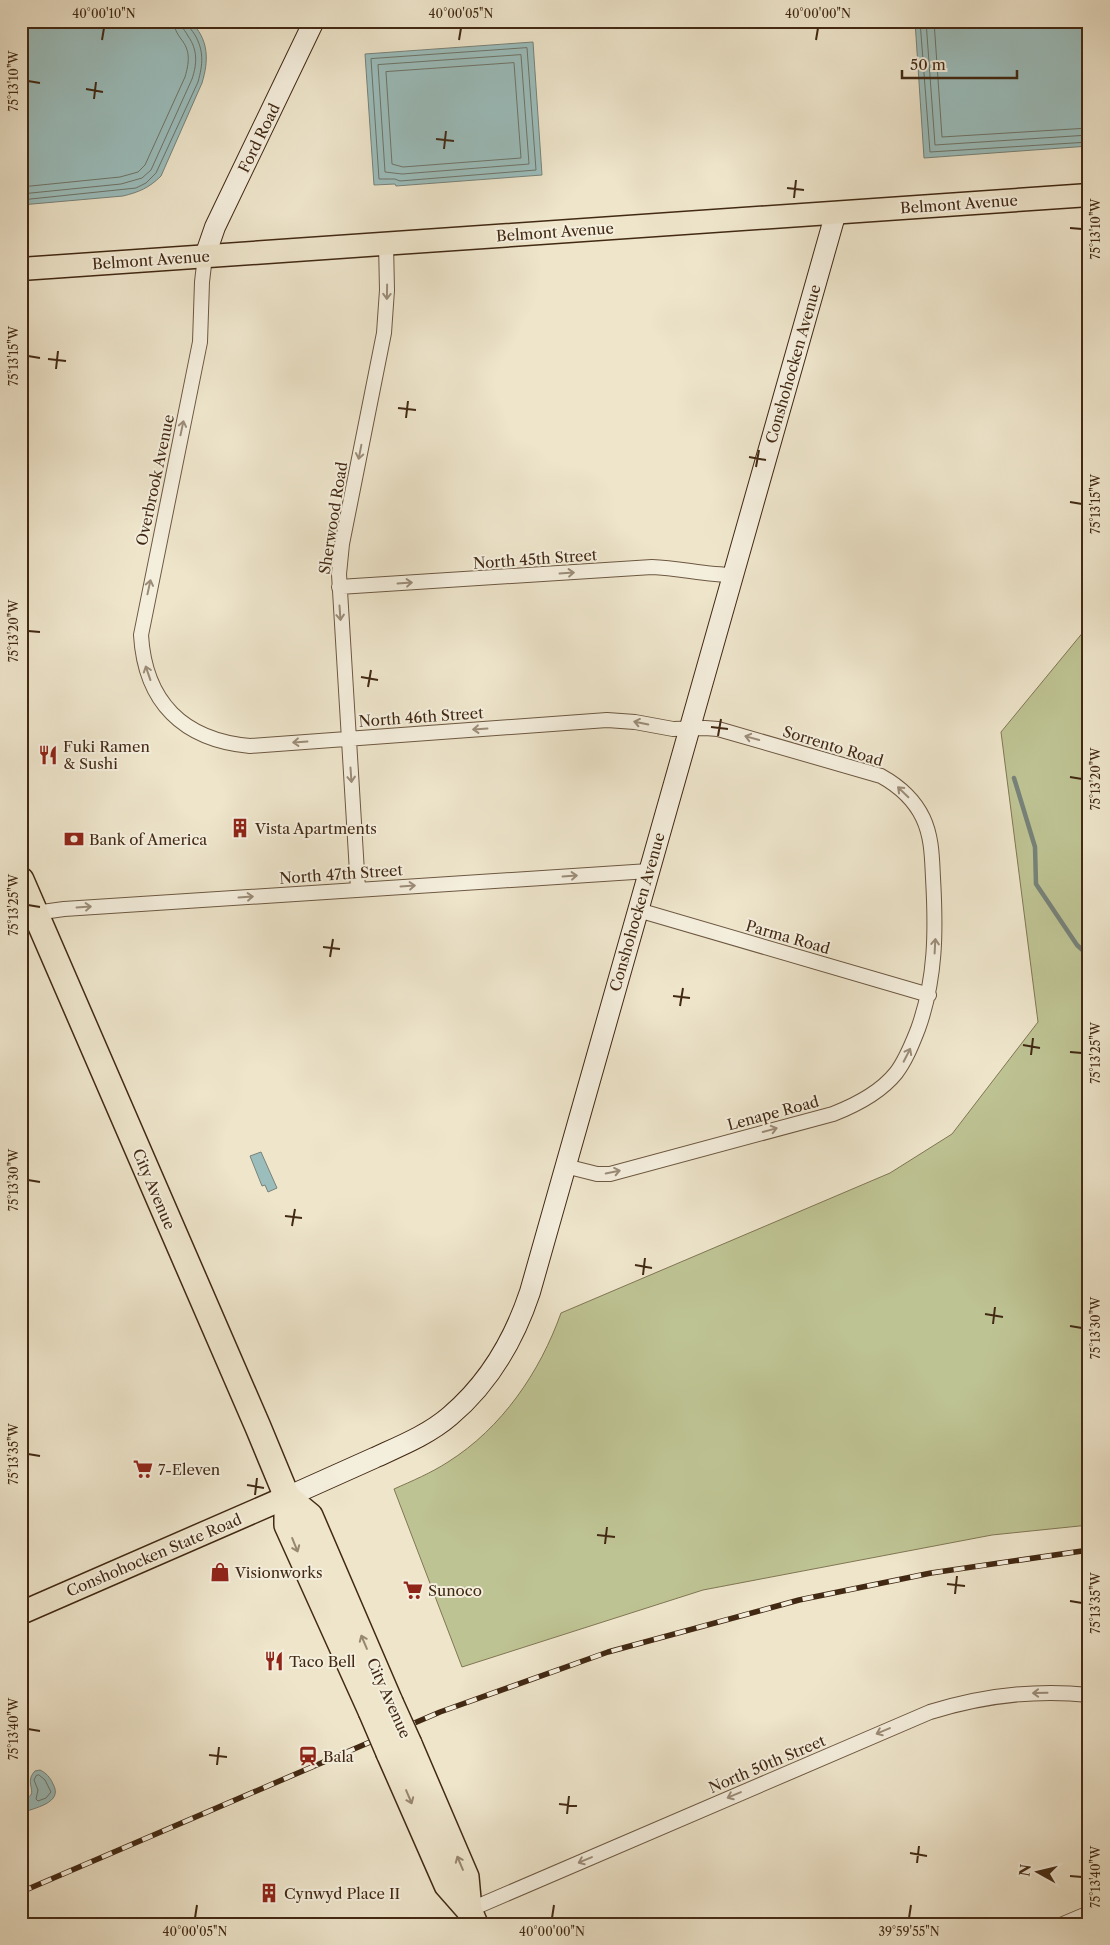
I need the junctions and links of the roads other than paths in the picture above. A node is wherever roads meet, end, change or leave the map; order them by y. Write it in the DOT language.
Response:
graph roads {
  1 [pos="314,21"];
  2 [pos="1089,195"];
  3 [pos="836,212"];
  4 [pos="386,243"];
  5 [pos="205,256"];
  6 [pos="21,269"];
  7 [pos="733,575"];
  8 [pos="339,587"];
  9 [pos="166,706"];
  10 [pos="690,728"];
  11 [pos="348,738"];
  12 [pos="649,870"];
  13 [pos="21,880"];
  14 [pos="358,889"];
  15 [pos="638,910"];
  16 [pos="35,913"];
  17 [pos="929,995"];
  18 [pos="565,1166"];
  19 [pos="287,1498"];
  20 [pos="21,1613"];
  21 [pos="1089,1695"];
  22 [pos="1089,1913"];
  23 [pos="472,1917"];
  24 [pos="1063,1924"];
  1 -- 5 [label="main road, Ford Road"];
  2 -- 3 [label="main road, Belmont Avenue"];
  3 -- 4 [label="main road, Belmont Avenue"];
  3 -- 7 [label="main road, Conshohocken Avenue"];
  4 -- 5 [label="main road, Belmont Avenue"];
  4 -- 8 [label="street, Sherwood Road, one-way"];
  5 -- 6 [label="main road, Belmont Avenue"];
  9 -- 5 [label="street, Overbrook Avenue, one-way"];
  8 -- 7 [label="street, North 45th Street, one-way"];
  7 -- 10 [label="main road, Conshohocken Avenue"];
  8 -- 11 [label="street, Sherwood Road, one-way"];
  11 -- 9 [label="street, North 46th Street, one-way"];
  10 -- 11 [label="street, North 46th Street, one-way"];
  10 -- 12 [label="main road, Conshohocken Avenue"];
  17 -- 10 [label="street, Sorrento Road, one-way"];
  11 -- 14 [label="street, Sherwood Road, one-way"];
  14 -- 12 [label="street, North 47th Street, one-way"];
  12 -- 15 [label="main road, Conshohocken Avenue"];
  13 -- 16 [label="highway, City Avenue"];
  16 -- 14 [label="street, North 47th Street, one-way"];
  15 -- 17 [label="street, Parma Road"];
  15 -- 18 [label="main road, Conshohocken Avenue"];
  16 -- 19 [label="highway, City Avenue"];
  18 -- 17 [label="street, Lenape Road, one-way"];
  18 -- 19 [label="main road, Conshohocken Avenue"];
  19 -- 20 [label="main road, Conshohocken State Road"];
  19 -- 23 [label="highway, City Avenue, bridge"];
  21 -- 23 [label="street, North 50th Street, one-way"];
  22 -- 24 [label="street"];
}
